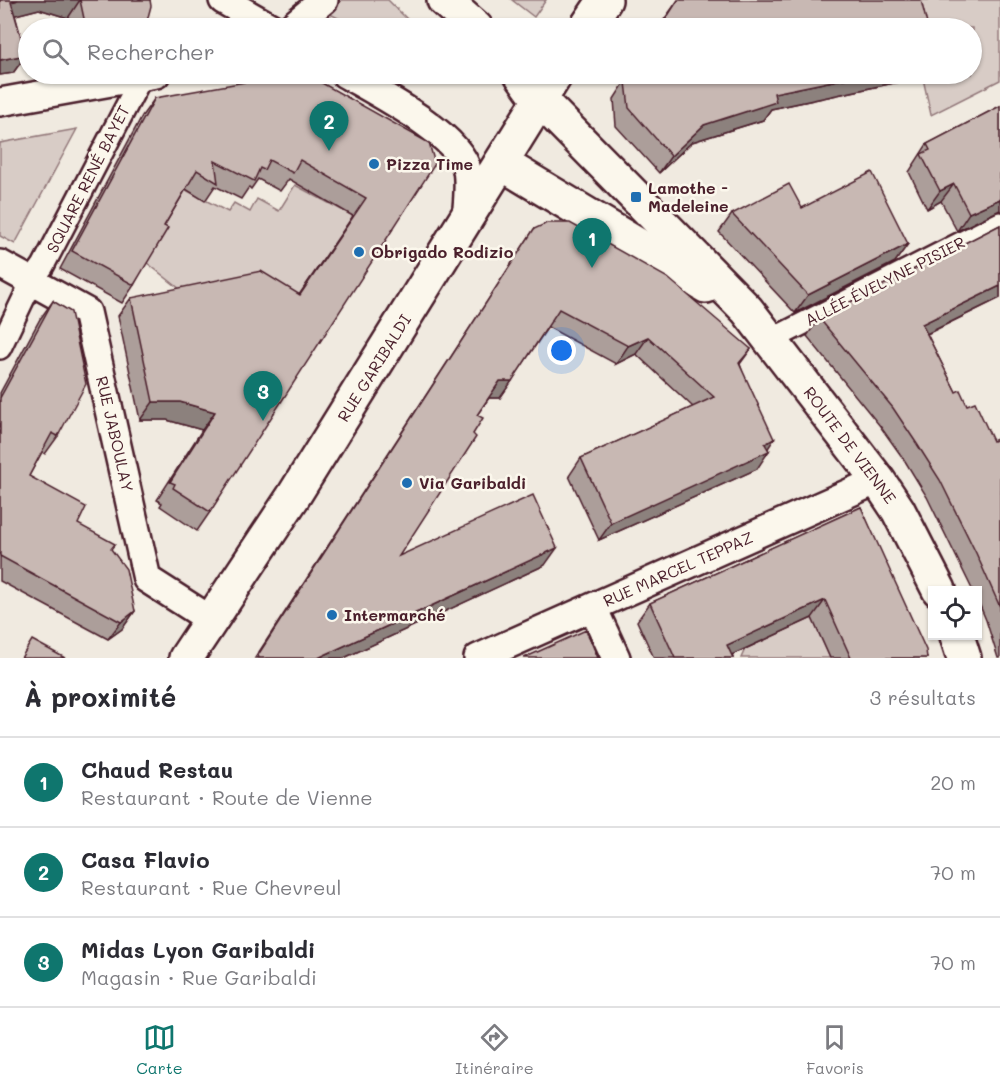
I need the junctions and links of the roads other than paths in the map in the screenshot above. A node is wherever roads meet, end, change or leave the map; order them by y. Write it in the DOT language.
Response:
graph roads {
  1 [pos="223,0"];
  2 [pos="324,0"];
  3 [pos="444,0"];
  4 [pos="605,0"];
  5 [pos="254,18"];
  6 [pos="302,18"];
  7 [pos="465,18"];
  8 [pos="593,18"];
  9 [pos="99,84"];
  10 [pos="144,84"];
  11 [pos="361,84"];
  12 [pos="538,84"];
  13 [pos="541,84"];
  14 [pos="0,102"];
  15 [pos="501,163"];
  16 [pos="466,222"];
  17 [pos="1000,223"];
  18 [pos="0,264"];
  19 [pos="32,281"];
  20 [pos="747,310"];
  21 [pos="771,340"];
  22 [pos="0,348"];
  23 [pos="878,480"];
  24 [pos="936,586"];
  25 [pos="592,608"];
  26 [pos="211,620"];
  27 [pos="958,640"];
  28 [pos="186,658"];
  29 [pos="478,658"];
  30 [pos="616,658"];
  31 [pos="964,658"];
  1 -- 5 [label="street"];
  2 -- 6 [label="street"];
  3 -- 7 [label="main road"];
  4 -- 8 [label="main road"];
  9 -- 14 [label="street"];
  10 -- 19 [label="street, SQUARE RENÉ BAYET"];
  11 -- 16 [label="street"];
  12 -- 15 [label="main road, RUE GARIBALDI"];
  13 -- 20 [label="main road, ROUTE DE VIENNE"];
  15 -- 16 [label="main road, RUE GARIBALDI"];
  15 -- 20 [label="main road, ROUTE DE VIENNE"];
  16 -- 26 [label="main road, RUE GARIBALDI"];
  17 -- 21 [label="street, ALLÉE ÉVELYNE PISIER"];
  18 -- 19 [label="street, RUE JABOULAY"];
  19 -- 22 [label="street, SQUARE RENÉ BAYET"];
  19 -- 26 [label="street, RUE JABOULAY"];
  20 -- 21 [label="main road, ROUTE DE VIENNE"];
  21 -- 23 [label="main road, ROUTE DE VIENNE"];
  23 -- 24 [label="main road, ROUTE DE VIENNE"];
  23 -- 25 [label="street, RUE MARCEL TEPPAZ"];
  25 -- 29 [label="street, RUE MARCEL TEPPAZ"];
  25 -- 30 [label="street"];
  26 -- 28 [label="main road, RUE GARIBALDI"];
  27 -- 31 [label="main road"];
}
